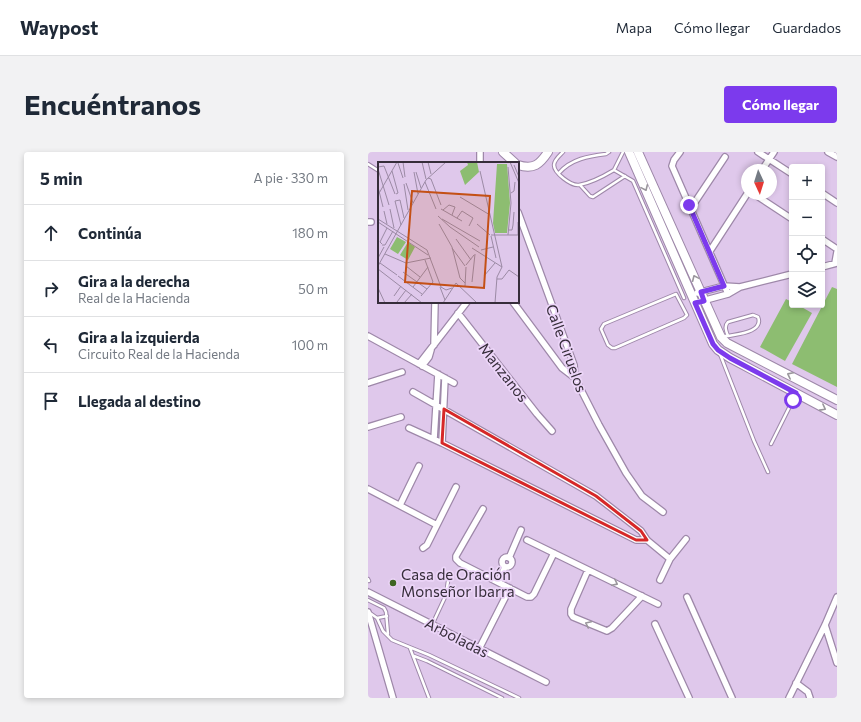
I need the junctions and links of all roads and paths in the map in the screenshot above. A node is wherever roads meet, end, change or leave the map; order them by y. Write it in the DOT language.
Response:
graph roads {
  1 [pos="503,152"];
  2 [pos="548,152"];
  3 [pos="563,152"];
  4 [pos="609,152"];
  5 [pos="623,152"];
  6 [pos="629,152"];
  7 [pos="638,152"];
  8 [pos="680,152"];
  9 [pos="758,152"];
  10 [pos="774,152"];
  11 [pos="828,152"];
  12 [pos="726,156"];
  13 [pos="837,157"];
  14 [pos="770,159"];
  15 [pos="514,162"];
  16 [pos="368,164"];
  17 [pos="766,164"];
  18 [pos="519,165"];
  19 [pos="378,170"];
  20 [pos="614,170"];
  21 [pos="559,172"];
  22 [pos="789,172"];
  23 [pos="625,176"];
  24 [pos="580,185"];
  25 [pos="825,195"];
  26 [pos="743,200"];
  27 [pos="763,200"];
  28 [pos="837,203"];
  29 [pos="689,205"];
  30 [pos="519,215"];
  31 [pos="789,217"];
  32 [pos="825,241"];
  33 [pos="710,251"];
  34 [pos="837,251"];
  35 [pos="836,263"];
  36 [pos="825,265"];
  37 [pos="789,275"];
  38 [pos="724,286"];
  39 [pos="740,287"];
  40 [pos="701,292"];
  41 [pos="728,294"];
  42 [pos="688,296"];
  43 [pos="680,299"];
  44 [pos="704,301"];
  45 [pos="435,303"];
  46 [pos="466,303"];
  47 [pos="514,303"];
  48 [pos="695,303"];
  49 [pos="458,313"];
  50 [pos="368,336"];
  51 [pos="724,336"];
  52 [pos="432,347"];
  53 [pos="718,350"];
  54 [pos="420,365"];
  55 [pos="402,372"];
  56 [pos="438,374"];
  57 [pos="446,378"];
  58 [pos="575,378"];
  59 [pos="368,383"];
  60 [pos="454,383"];
  61 [pos="811,386"];
  62 [pos="413,392"];
  63 [pos="796,393"];
  64 [pos="805,398"];
  65 [pos="837,400"];
  66 [pos="435,404"];
  67 [pos="444,409"];
  68 [pos="837,415"];
  69 [pos="401,417"];
  70 [pos="368,427"];
  71 [pos="409,428"];
  72 [pos="552,431"];
  73 [pos="434,439"];
  74 [pos="442,443"];
  75 [pos="771,444"];
  76 [pos="420,466"];
  77 [pos="768,472"];
  78 [pos="456,487"];
  79 [pos="368,489"];
  80 [pos="400,505"];
  81 [pos="483,509"];
  82 [pos="663,512"];
  83 [pos="437,524"];
  84 [pos="520,530"];
  85 [pos="686,539"];
  86 [pos="527,540"];
  87 [pos="646,540"];
  88 [pos="423,548"];
  89 [pos="554,553"];
  90 [pos="670,559"];
  91 [pos="588,570"];
  92 [pos="660,580"];
  93 [pos="448,581"];
  94 [pos="498,582"];
  95 [pos="510,588"];
  96 [pos="368,592"];
  97 [pos="642,596"];
  98 [pos="687,597"];
  99 [pos="837,597"];
  100 [pos="368,600"];
  101 [pos="658,604"];
  102 [pos="368,612"];
  103 [pos="387,616"];
  104 [pos="377,618"];
  105 [pos="655,624"];
  106 [pos="432,625"];
  107 [pos="825,625"];
  108 [pos="388,635"];
  109 [pos="410,647"];
  110 [pos="479,649"];
  111 [pos="429,654"];
  112 [pos="414,656"];
  113 [pos="427,661"];
  114 [pos="837,663"];
  115 [pos="474,676"];
  116 [pos="471,682"];
  117 [pos="546,682"];
  118 [pos="796,683"];
  119 [pos="393,698"];
  120 [pos="429,698"];
  121 [pos="502,698"];
  122 [pos="519,698"];
  123 [pos="689,698"];
  124 [pos="732,698"];
  125 [pos="789,698"];
  126 [pos="810,698"];
  1 -- 15 [label="street"];
  2 -- 18 [label="street"];
  3 -- 21 [label="lane"];
  4 -- 21 [label="lane"];
  5 -- 20 [label="lane"];
  6 -- 42 [label="street, one-way"];
  40 -- 7 [label="street, one-way"];
  8 -- 29 [label="street"];
  9 -- 14 [label="street"];
  10 -- 14 [label="street"];
  11 -- 13 [label="street"];
  12 -- 29 [label="street"];
  14 -- 17 [label="street"];
  14 -- 22 [label="street"];
  16 -- 19 [label="lane"];
  20 -- 23 [label="lane"];
  20 -- 24 [label="lane"];
  21 -- 24 [label="lane"];
  23 -- 24 [label="lane"];
  23 -- 42 [label="lane"];
  25 -- 28 [label="street"];
  26 -- 33 [label="street"];
  27 -- 31 [label="street"];
  29 -- 33 [label="street"];
  30 -- 58 [label="street, Calle Ciruelos"];
  32 -- 34 [label="street"];
  33 -- 38 [label="street"];
  34 -- 35 [label="street"];
  35 -- 36 [label="street"];
  37 -- 39 [label="street"];
  38 -- 39 [label="street"];
  38 -- 40 [label="street"];
  38 -- 41 [label="street"];
  39 -- 41 [label="street"];
  40 -- 42 [label="street"];
  40 -- 44 [label="street"];
  41 -- 44 [label="street"];
  42 -- 43 [label="lane"];
  42 -- 48 [label="street"];
  43 -- 43 [label="lane"];
  44 -- 48 [label="street"];
  44 -- 51 [label="street"];
  45 -- 52 [label="street"];
  46 -- 49 [label="street"];
  47 -- 58 [label="street"];
  48 -- 53 [label="street"];
  49 -- 52 [label="street"];
  49 -- 72 [label="street, Manzanos"];
  50 -- 54 [label="street"];
  51 -- 51 [label="lane"];
  61 -- 51 [label="street, one-way"];
  52 -- 54 [label="street"];
  53 -- 63 [label="street"];
  53 -- 77 [label="lane"];
  54 -- 56 [label="street"];
  55 -- 59 [label="street"];
  56 -- 57 [label="street"];
  56 -- 66 [label="street"];
  57 -- 60 [label="street"];
  57 -- 67 [label="street"];
  58 -- 82 [label="street, Calle Ciruelos"];
  61 -- 64 [label="street"];
  61 -- 65 [label="street"];
  62 -- 66 [label="street"];
  63 -- 64 [label="street"];
  63 -- 75 [label="lane"];
  64 -- 68 [label="street, one-way"];
  66 -- 67 [label="street"];
  66 -- 73 [label="street"];
  67 -- 74 [label="street"];
  67 -- 87 [label="street"];
  69 -- 70 [label="street"];
  71 -- 73 [label="street"];
  73 -- 74 [label="street"];
  74 -- 87 [label="street"];
  76 -- 80 [label="street"];
  78 -- 83 [label="street"];
  79 -- 80 [label="street"];
  80 -- 83 [label="street"];
  81 -- 94 [label="street"];
  83 -- 88 [label="street"];
  84 -- 94 [label="street"];
  85 -- 90 [label="street"];
  86 -- 89 [label="street"];
  87 -- 90 [label="street"];
  89 -- 91 [label="street"];
  89 -- 95 [label="street"];
  90 -- 92 [label="street"];
  91 -- 97 [label="street, one-way"];
  97 -- 91 [label="street, one-way"];
  93 -- 106 [label="lane"];
  94 -- 95 [label="street"];
  95 -- 110 [label="street"];
  96 -- 106 [label="street, Arboladas"];
  97 -- 101 [label="street"];
  98 -- 124 [label="street"];
  99 -- 107 [label="street"];
  100 -- 103 [label="lane"];
  102 -- 104 [label="lane"];
  102 -- 119 [label="street"];
  103 -- 104 [label="lane"];
  103 -- 108 [label="lane"];
  104 -- 108 [label="lane"];
  105 -- 123 [label="street"];
  106 -- 110 [label="street, Arboladas"];
  107 -- 114 [label="street"];
  107 -- 118 [label="street"];
  108 -- 109 [label="lane"];
  109 -- 111 [label="lane"];
  109 -- 112 [label="lane"];
  110 -- 117 [label="street, Arboladas"];
  111 -- 113 [label="lane"];
  111 -- 115 [label="lane"];
  112 -- 113 [label="lane"];
  112 -- 120 [label="lane"];
  113 -- 116 [label="lane"];
  115 -- 116 [label="lane"];
  115 -- 122 [label="lane"];
  116 -- 121 [label="lane"];
  118 -- 125 [label="street"];
  118 -- 126 [label="street"];
}
